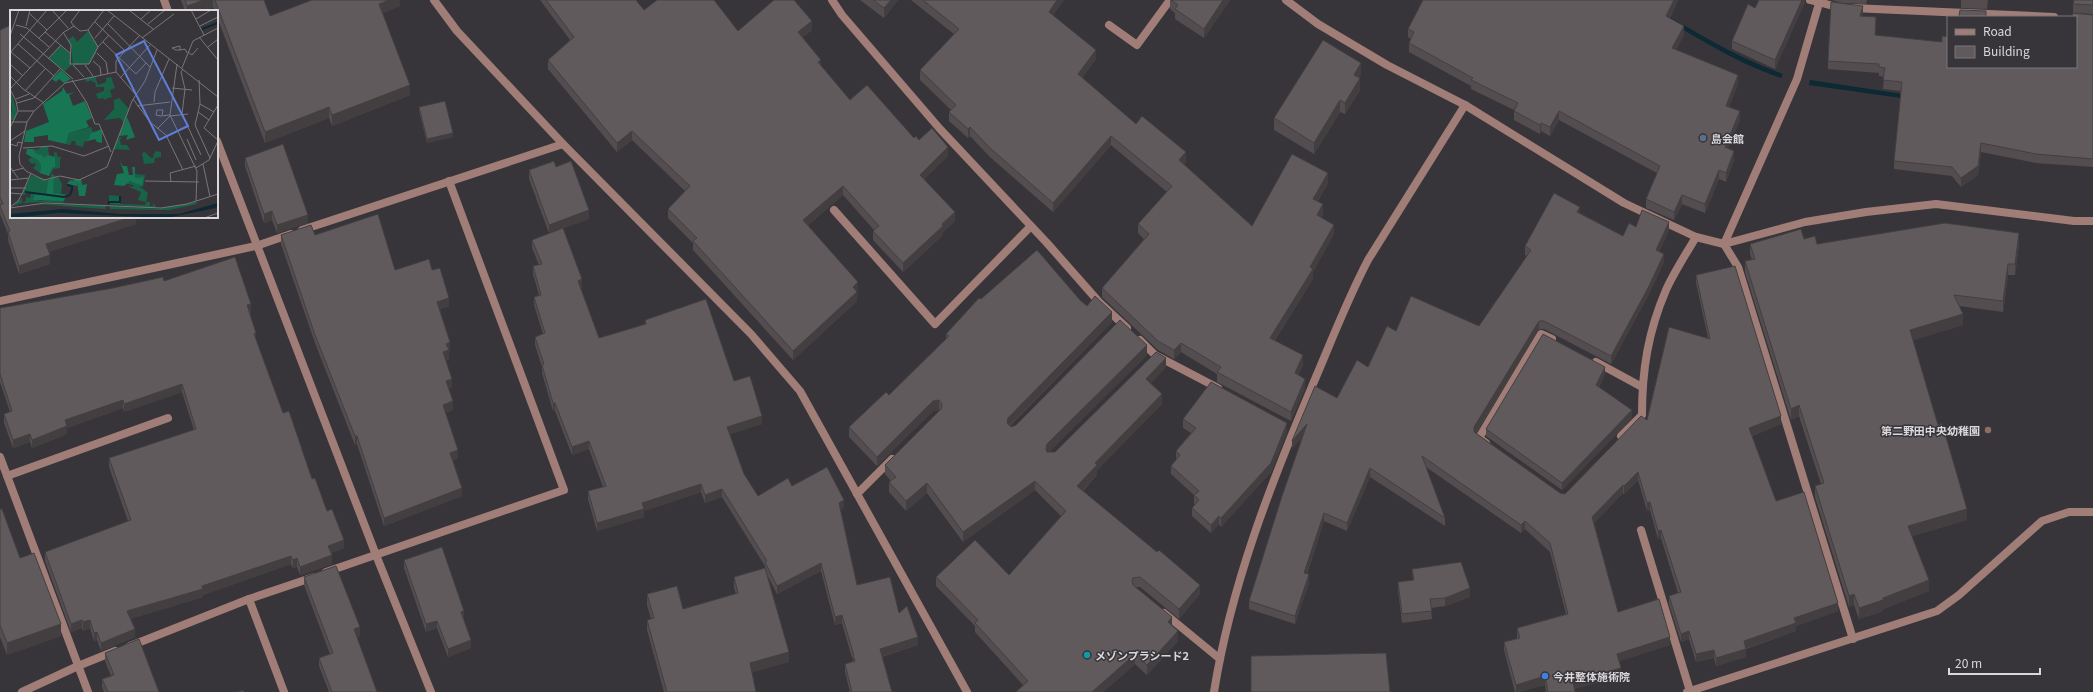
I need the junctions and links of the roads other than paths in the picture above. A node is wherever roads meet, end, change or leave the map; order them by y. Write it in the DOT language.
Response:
graph roads {
  1 [pos="164,0"];
  2 [pos="434,0"];
  3 [pos="832,0"];
  4 [pos="1170,0"];
  5 [pos="1286,0"];
  6 [pos="1810,0"];
  7 [pos="1820,1"];
  8 [pos="168,10"];
  9 [pos="2030,16"];
  10 [pos="1109,25"];
  11 [pos="1466,105"];
  12 [pos="218,144"];
  13 [pos="563,144"];
  14 [pos="448,181"];
  15 [pos="834,210"];
  16 [pos="2093,221"];
  17 [pos="1031,226"];
  18 [pos="1696,237"];
  19 [pos="1724,244"];
  20 [pos="256,246"];
  21 [pos="0,301"];
  22 [pos="1562,344"];
  23 [pos="1588,358"];
  24 [pos="1642,387"];
  25 [pos="1224,392"];
  26 [pos="168,418"];
  27 [pos="1616,442"];
  28 [pos="1492,447"];
  29 [pos="900,452"];
  30 [pos="0,457"];
  31 [pos="4,477"];
  32 [pos="857,494"];
  33 [pos="2093,512"];
  34 [pos="1641,530"];
  35 [pos="376,555"];
  36 [pos="249,599"];
  37 [pos="1155,606"];
  38 [pos="1853,639"];
  39 [pos="1220,659"];
  40 [pos="78,666"];
  41 [pos="22,692"];
  42 [pos="88,692"];
  43 [pos="284,692"];
  44 [pos="431,692"];
  45 [pos="967,692"];
  46 [pos="1214,692"];
  47 [pos="1689,692"];
  1 -- 8 [label="street"];
  2 -- 13 [label="street"];
  3 -- 17 [label="street"];
  4 -- 10 [label="street"];
  5 -- 11 [label="street"];
  6 -- 7 [label="street"];
  7 -- 9 [label="street"];
  7 -- 19 [label="street"];
  11 -- 18 [label="street"];
  11 -- 39 [label="street"];
  12 -- 20 [label="street"];
  13 -- 14 [label="street"];
  13 -- 32 [label="street"];
  14 -- 20 [label="street"];
  14 -- 35 [label="street"];
  15 -- 17 [label="street"];
  16 -- 19 [label="street"];
  17 -- 25 [label="street"];
  18 -- 19 [label="street"];
  18 -- 24 [label="street"];
  19 -- 38 [label="street"];
  20 -- 21 [label="street"];
  20 -- 35 [label="street"];
  22 -- 28 [label="street"];
  23 -- 24 [label="street"];
  24 -- 27 [label="street"];
  26 -- 31 [label="street"];
  29 -- 32 [label="street"];
  30 -- 31 [label="street"];
  31 -- 40 [label="street"];
  32 -- 45 [label="street"];
  33 -- 38 [label="street"];
  34 -- 47 [label="street"];
  35 -- 36 [label="street"];
  35 -- 44 [label="street"];
  36 -- 40 [label="street"];
  36 -- 43 [label="street"];
  37 -- 39 [label="street"];
  38 -- 47 [label="street"];
  39 -- 46 [label="street"];
  40 -- 41 [label="street"];
  40 -- 42 [label="street"];
}
